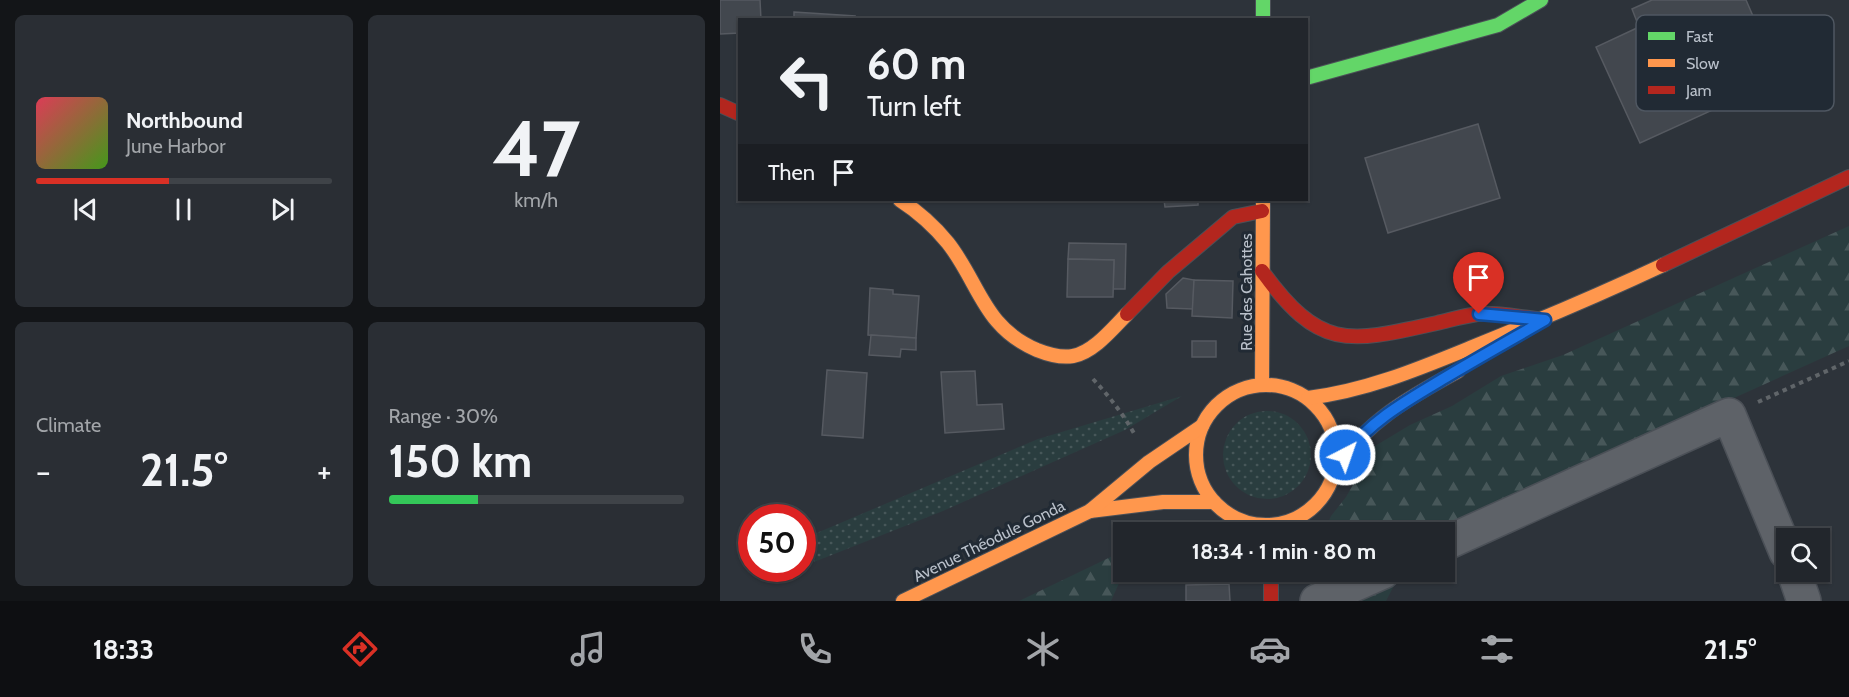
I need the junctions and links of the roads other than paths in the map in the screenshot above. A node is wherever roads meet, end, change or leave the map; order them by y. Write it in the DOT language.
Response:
graph roads {
  1 [pos="1263,0"];
  2 [pos="1541,0"];
  3 [pos="1263,18"];
  4 [pos="1308,77"];
  5 [pos="720,105"];
  6 [pos="738,113"];
  7 [pos="1849,177"];
  8 [pos="902,201"];
  9 [pos="1262,206"];
  10 [pos="1262,271"];
  11 [pos="1545,320"];
  12 [pos="1262,384"];
  13 [pos="1308,398"];
  14 [pos="1202,426"];
  15 [pos="1335,469"];
  16 [pos="1214,502"];
  17 [pos="1090,511"];
  18 [pos="1248,522"];
  19 [pos="1286,522"];
  20 [pos="1776,528"];
  21 [pos="1455,538"];
  22 [pos="1271,582"];
  23 [pos="1360,582"];
  24 [pos="1797,582"];
  25 [pos="903,601"];
  26 [pos="1271,601"];
  27 [pos="1317,601"];
  28 [pos="1804,601"];
  1 -- 3 [label="main road"];
  2 -- 4 [label="main road"];
  5 -- 6 [label="main road"];
  7 -- 11 [label="main road"];
  8 -- 9 [label="main road"];
  9 -- 10 [label="main road, Rue des Cahottes"];
  10 -- 11 [label="main road"];
  10 -- 12 [label="main road, Rue des Cahottes"];
  11 -- 13 [label="main road"];
  11 -- 15 [label="main road"];
  12 -- 13 [label="main road"];
  12 -- 14 [label="main road"];
  13 -- 15 [label="main road"];
  14 -- 16 [label="main road"];
  14 -- 17 [label="main road, Avenue Théodule Gonda"];
  15 -- 19 [label="main road"];
  16 -- 17 [label="main road, Avenue Théodule Gonda"];
  16 -- 18 [label="main road"];
  17 -- 25 [label="main road, Avenue Théodule Gonda"];
  20 -- 21 [label="street"];
  22 -- 26 [label="main road"];
  23 -- 27 [label="street"];
  24 -- 28 [label="street"];
}
